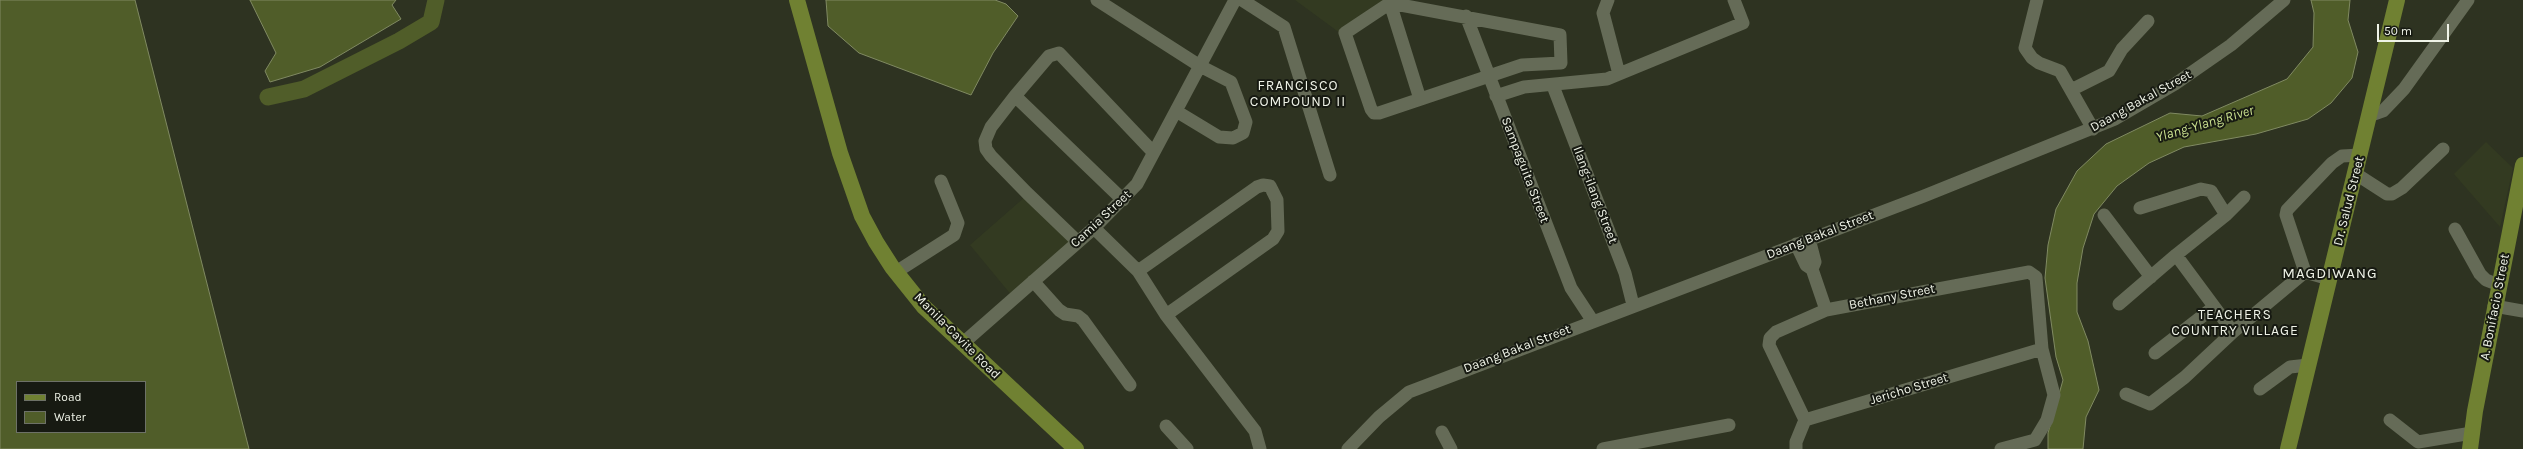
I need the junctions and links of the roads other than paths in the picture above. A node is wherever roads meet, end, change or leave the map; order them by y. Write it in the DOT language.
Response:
graph roads {
  1 [pos="797,0"];
  2 [pos="1097,0"];
  3 [pos="1235,0"];
  4 [pos="1242,0"];
  5 [pos="1608,0"];
  6 [pos="1734,0"];
  7 [pos="2036,0"];
  8 [pos="2397,0"];
  9 [pos="2468,0"];
  10 [pos="2282,1"];
  11 [pos="1391,2"];
  12 [pos="1466,16"];
  13 [pos="2148,21"];
  14 [pos="1200,66"];
  15 [pos="1619,74"];
  16 [pos="1489,75"];
  17 [pos="1553,86"];
  18 [pos="2071,90"];
  19 [pos="1015,96"];
  20 [pos="1496,96"];
  21 [pos="1420,99"];
  22 [pos="1176,111"];
  23 [pos="2369,116"];
  24 [pos="2093,129"];
  25 [pos="2443,149"];
  26 [pos="1153,152"];
  27 [pos="2360,155"];
  28 [pos="2523,165"];
  29 [pos="2356,174"];
  30 [pos="1330,175"];
  31 [pos="941,181"];
  32 [pos="2244,197"];
  33 [pos="1123,200"];
  34 [pos="2140,208"];
  35 [pos="2104,215"];
  36 [pos="2226,215"];
  37 [pos="1094,228"];
  38 [pos="2455,229"];
  39 [pos="1809,239"];
  40 [pos="1078,242"];
  41 [pos="1796,244"];
  42 [pos="2176,255"];
  43 [pos="1812,269"];
  44 [pos="1138,271"];
  45 [pos="896,272"];
  46 [pos="2305,272"];
  47 [pos="2151,277"];
  48 [pos="2329,279"];
  49 [pos="1033,281"];
  50 [pos="2499,284"];
  51 [pos="2119,304"];
  52 [pos="1633,305"];
  53 [pos="2494,306"];
  54 [pos="2214,307"];
  55 [pos="1826,310"];
  56 [pos="2523,311"];
  57 [pos="1166,315"];
  58 [pos="1592,320"];
  59 [pos="2233,332"];
  60 [pos="962,344"];
  61 [pos="2042,348"];
  62 [pos="2155,353"];
  63 [pos="2308,365"];
  64 [pos="1130,385"];
  65 [pos="2260,389"];
  66 [pos="2126,394"];
  67 [pos="1805,420"];
  68 [pos="2390,420"];
  69 [pos="1729,425"];
  70 [pos="1166,426"];
  71 [pos="1442,432"];
  72 [pos="2472,433"];
  73 [pos="2036,444"];
  74 [pos="1076,449"];
  75 [pos="1187,449"];
  76 [pos="1260,449"];
  77 [pos="1348,449"];
  78 [pos="1451,449"];
  79 [pos="1603,449"];
  80 [pos="1796,449"];
  81 [pos="2001,449"];
  82 [pos="2288,449"];
  83 [pos="2470,449"];
  1 -- 45 [label="main road, Manila-Cavite Road"];
  2 -- 14 [label="street"];
  3 -- 14 [label="street, Camia Street"];
  4 -- 30 [label="street"];
  5 -- 15 [label="street"];
  6 -- 15 [label="street"];
  7 -- 18 [label="street"];
  8 -- 23 [label="main road, Dr. Salud Street"];
  9 -- 23 [label="street"];
  10 -- 24 [label="street, Daang Bakal Street"];
  11 -- 12 [label="street"];
  11 -- 21 [label="street"];
  11 -- 21 [label="street"];
  12 -- 16 [label="street, Sampaguita Street"];
  12 -- 16 [label="street"];
  13 -- 18 [label="street"];
  14 -- 22 [label="street, Camia Street"];
  14 -- 22 [label="street"];
  15 -- 17 [label="street"];
  16 -- 20 [label="street, Sampaguita Street"];
  16 -- 21 [label="street"];
  17 -- 20 [label="street"];
  17 -- 52 [label="street, Ilang-ilang Street"];
  18 -- 24 [label="street"];
  19 -- 26 [label="street"];
  19 -- 33 [label="street"];
  19 -- 40 [label="street"];
  20 -- 58 [label="street, Sampaguita Street"];
  22 -- 26 [label="street, Camia Street"];
  23 -- 27 [label="main road, Dr. Salud Street"];
  24 -- 39 [label="street, Daang Bakal Street"];
  25 -- 29 [label="street"];
  26 -- 33 [label="street, Camia Street"];
  27 -- 29 [label="main road, Dr. Salud Street"];
  27 -- 46 [label="street"];
  28 -- 50 [label="main road, A. Bonifacio Street"];
  29 -- 48 [label="main road, Dr. Salud Street"];
  31 -- 45 [label="street"];
  32 -- 36 [label="street"];
  33 -- 37 [label="street, Camia Street"];
  34 -- 36 [label="street"];
  35 -- 47 [label="street"];
  36 -- 42 [label="street"];
  37 -- 40 [label="street, Camia Street"];
  37 -- 44 [label="street"];
  38 -- 50 [label="street"];
  39 -- 41 [label="street, Daang Bakal Street"];
  39 -- 43 [label="street"];
  40 -- 49 [label="street, Camia Street"];
  41 -- 43 [label="street"];
  41 -- 52 [label="street, Daang Bakal Street"];
  42 -- 47 [label="street"];
  42 -- 54 [label="street"];
  43 -- 55 [label="street"];
  44 -- 57 [label="street"];
  44 -- 57 [label="street"];
  45 -- 60 [label="main road, Manila-Cavite Road"];
  46 -- 48 [label="street"];
  46 -- 59 [label="street"];
  47 -- 51 [label="street"];
  48 -- 63 [label="main road, Dr. Salud Street"];
  49 -- 60 [label="street, Camia Street"];
  49 -- 64 [label="street"];
  50 -- 53 [label="main road, A. Bonifacio Street"];
  52 -- 58 [label="street, Daang Bakal Street"];
  53 -- 56 [label="street"];
  53 -- 72 [label="main road, A. Bonifacio Street"];
  54 -- 59 [label="street"];
  54 -- 62 [label="street"];
  55 -- 61 [label="street, Bethany Street"];
  55 -- 67 [label="street, Bethany Street"];
  57 -- 76 [label="street"];
  58 -- 77 [label="street, Daang Bakal Street"];
  59 -- 66 [label="street"];
  60 -- 74 [label="main road, Manila-Cavite Road"];
  61 -- 67 [label="street, Jericho Street"];
  61 -- 73 [label="street, Bethany Street"];
  63 -- 65 [label="street"];
  63 -- 82 [label="main road, Dr. Salud Street"];
  67 -- 80 [label="street"];
  68 -- 72 [label="street"];
  69 -- 79 [label="street"];
  70 -- 75 [label="street"];
  71 -- 78 [label="street"];
  72 -- 83 [label="main road, A. Bonifacio Street"];
  73 -- 81 [label="street"];
}
